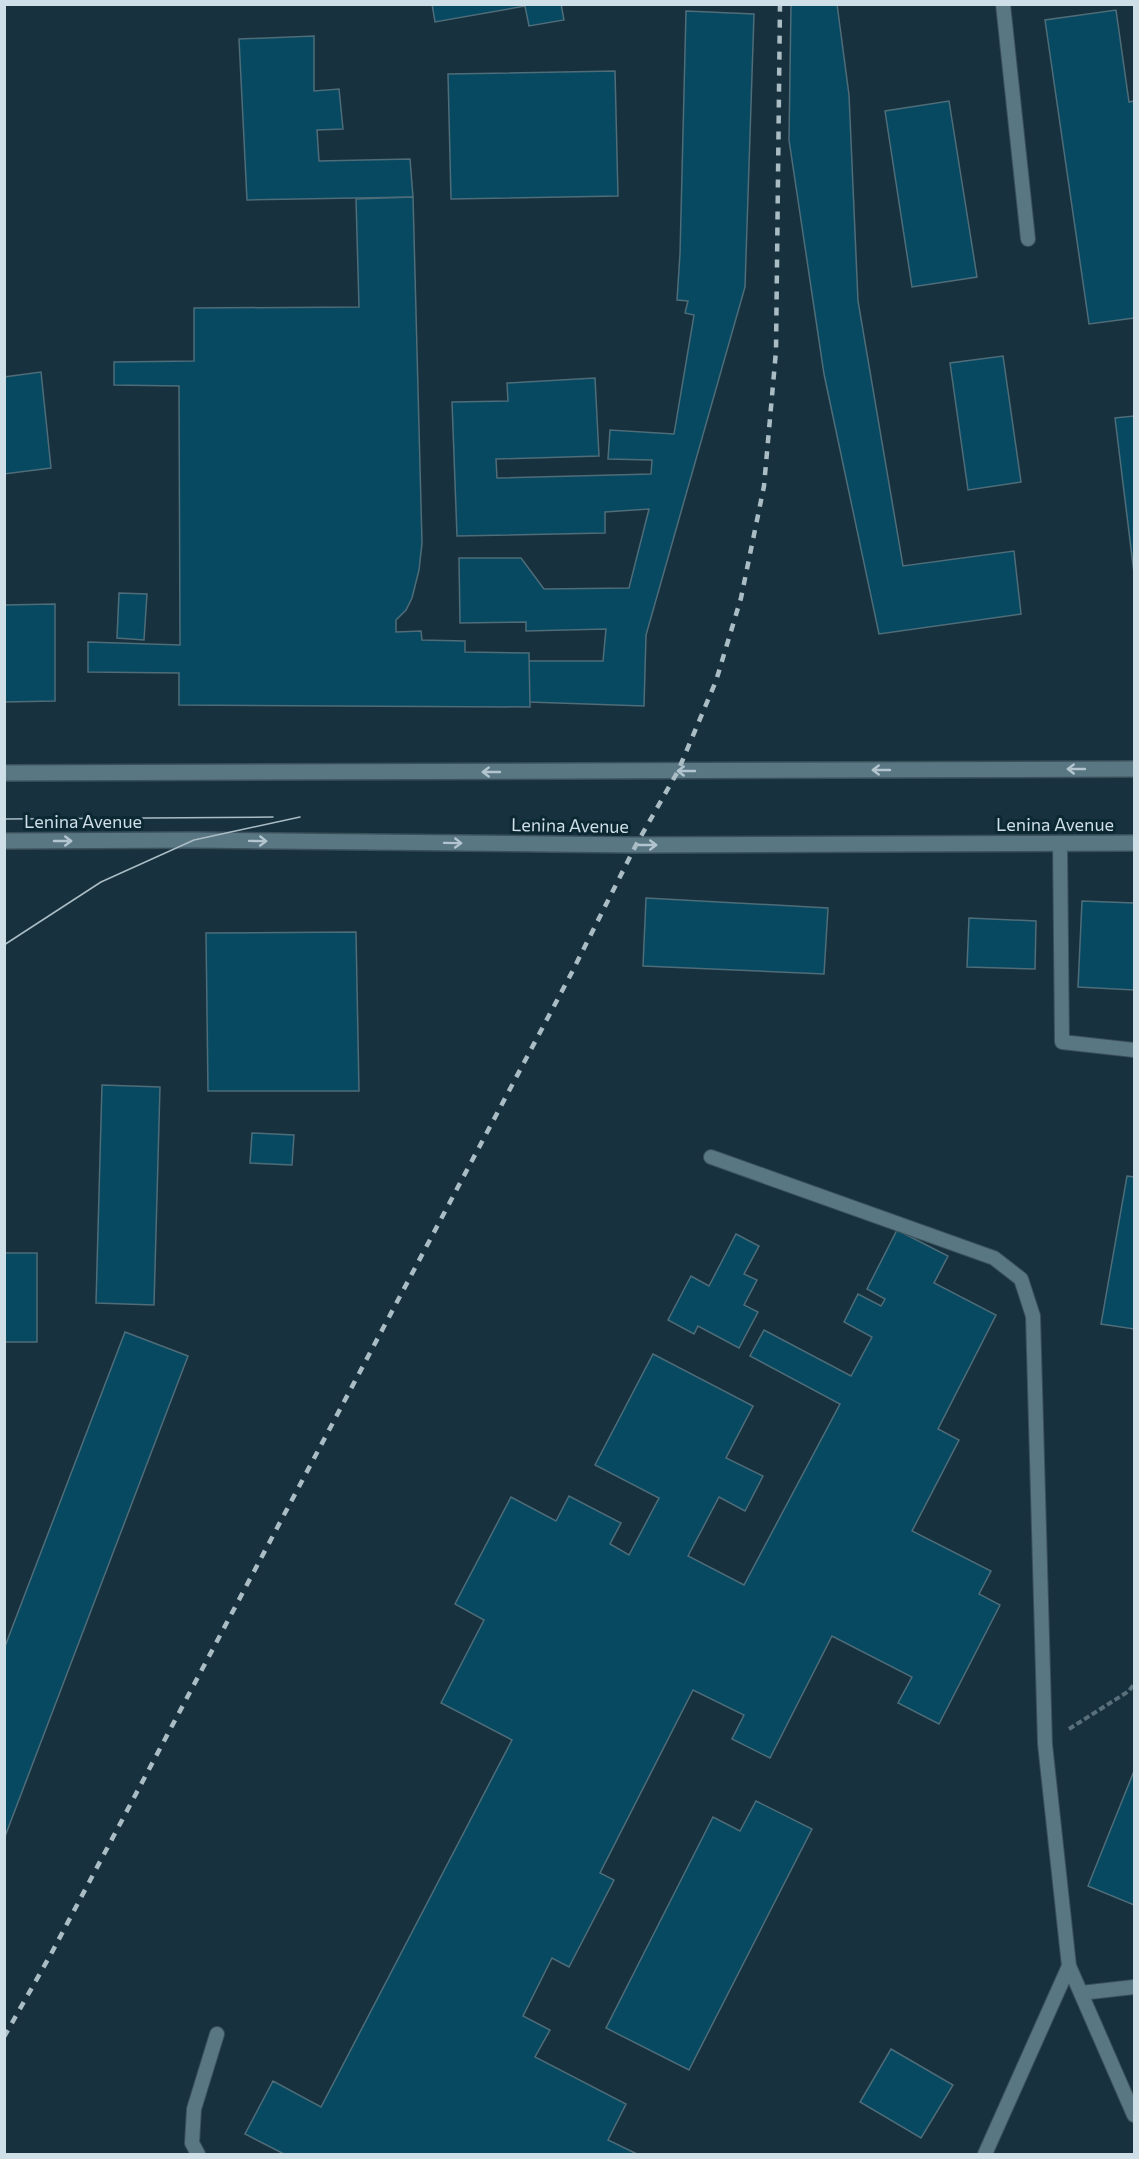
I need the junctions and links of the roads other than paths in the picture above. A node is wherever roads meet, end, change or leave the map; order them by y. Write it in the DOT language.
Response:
graph roads {
  1 [pos="1003,4"];
  2 [pos="1028,239"];
  3 [pos="1134,769"];
  4 [pos="4,773"];
  5 [pos="4,841"];
  6 [pos="1060,843"];
  7 [pos="1134,843"];
  8 [pos="1134,1050"];
  9 [pos="711,1157"];
  10 [pos="1069,1966"];
  11 [pos="1134,1987"];
  12 [pos="1081,1993"];
  13 [pos="217,2034"];
  14 [pos="1134,2115"];
  15 [pos="198,2154"];
  16 [pos="985,2154"];
  1 -- 2 [label="lane"];
  3 -- 4 [label="main road, one-way"];
  5 -- 6 [label="main road, Lenina Avenue, one-way"];
  6 -- 7 [label="main road, Lenina Avenue"];
  6 -- 8 [label="lane"];
  9 -- 10 [label="lane"];
  10 -- 12 [label="lane"];
  10 -- 16 [label="lane"];
  11 -- 12 [label="lane"];
  12 -- 14 [label="lane"];
  13 -- 15 [label="lane"];
}
